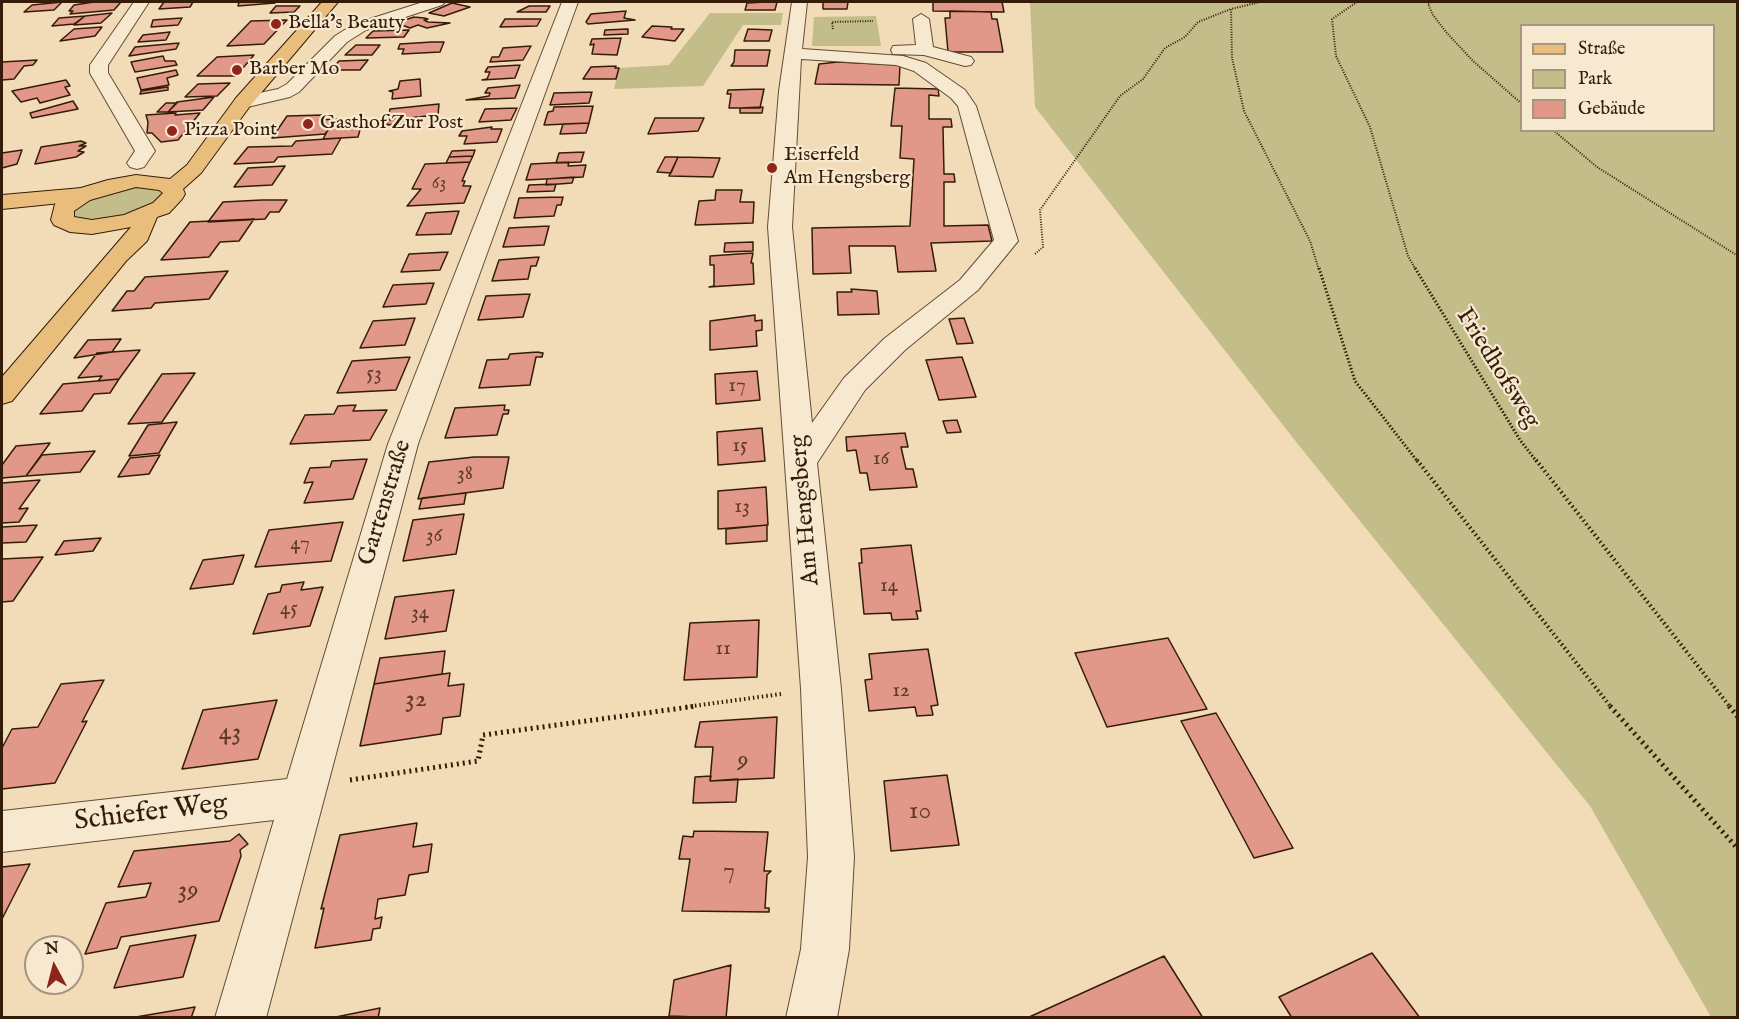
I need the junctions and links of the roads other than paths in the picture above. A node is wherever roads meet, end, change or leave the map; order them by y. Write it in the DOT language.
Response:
graph roads {
  1 [pos="141,2"];
  2 [pos="330,2"];
  3 [pos="437,2"];
  4 [pos="570,2"];
  5 [pos="799,2"];
  6 [pos="921,19"];
  7 [pos="925,50"];
  8 [pos="804,53"];
  9 [pos="964,61"];
  10 [pos="243,102"];
  11 [pos="215,138"];
  12 [pos="137,172"];
  13 [pos="172,188"];
  14 [pos="82,195"];
  15 [pos="2,202"];
  16 [pos="63,209"];
  17 [pos="2,210"];
  18 [pos="147,215"];
  19 [pos="92,227"];
  20 [pos="117,256"];
  21 [pos="2,394"];
  22 [pos="802,461"];
  23 [pos="301,797"];
  24 [pos="2,831"];
  25 [pos="240,1017"];
  26 [pos="811,1017"];
  1 -- 12 [label="street"];
  2 -- 10 [label="main road"];
  3 -- 10 [label="street"];
  4 -- 23 [label="street, Gartenstraße"];
  5 -- 8 [label="street, Am Hengsberg"];
  6 -- 7 [label="street"];
  7 -- 8 [label="street"];
  7 -- 9 [label="street"];
  8 -- 22 [label="street, Am Hengsberg"];
  8 -- 22 [label="street"];
  10 -- 11 [label="main road"];
  11 -- 12 [label="main road"];
  11 -- 13 [label="main road"];
  12 -- 13 [label="main road"];
  12 -- 14 [label="main road"];
  13 -- 18 [label="main road"];
  14 -- 15 [label="main road"];
  14 -- 16 [label="main road"];
  16 -- 17 [label="main road"];
  16 -- 19 [label="main road"];
  18 -- 19 [label="main road"];
  18 -- 20 [label="main road"];
  19 -- 20 [label="main road"];
  20 -- 21 [label="main road"];
  22 -- 26 [label="street, Am Hengsberg"];
  23 -- 24 [label="street, Schiefer Weg"];
  23 -- 25 [label="street, Gartenstraße"];
}
